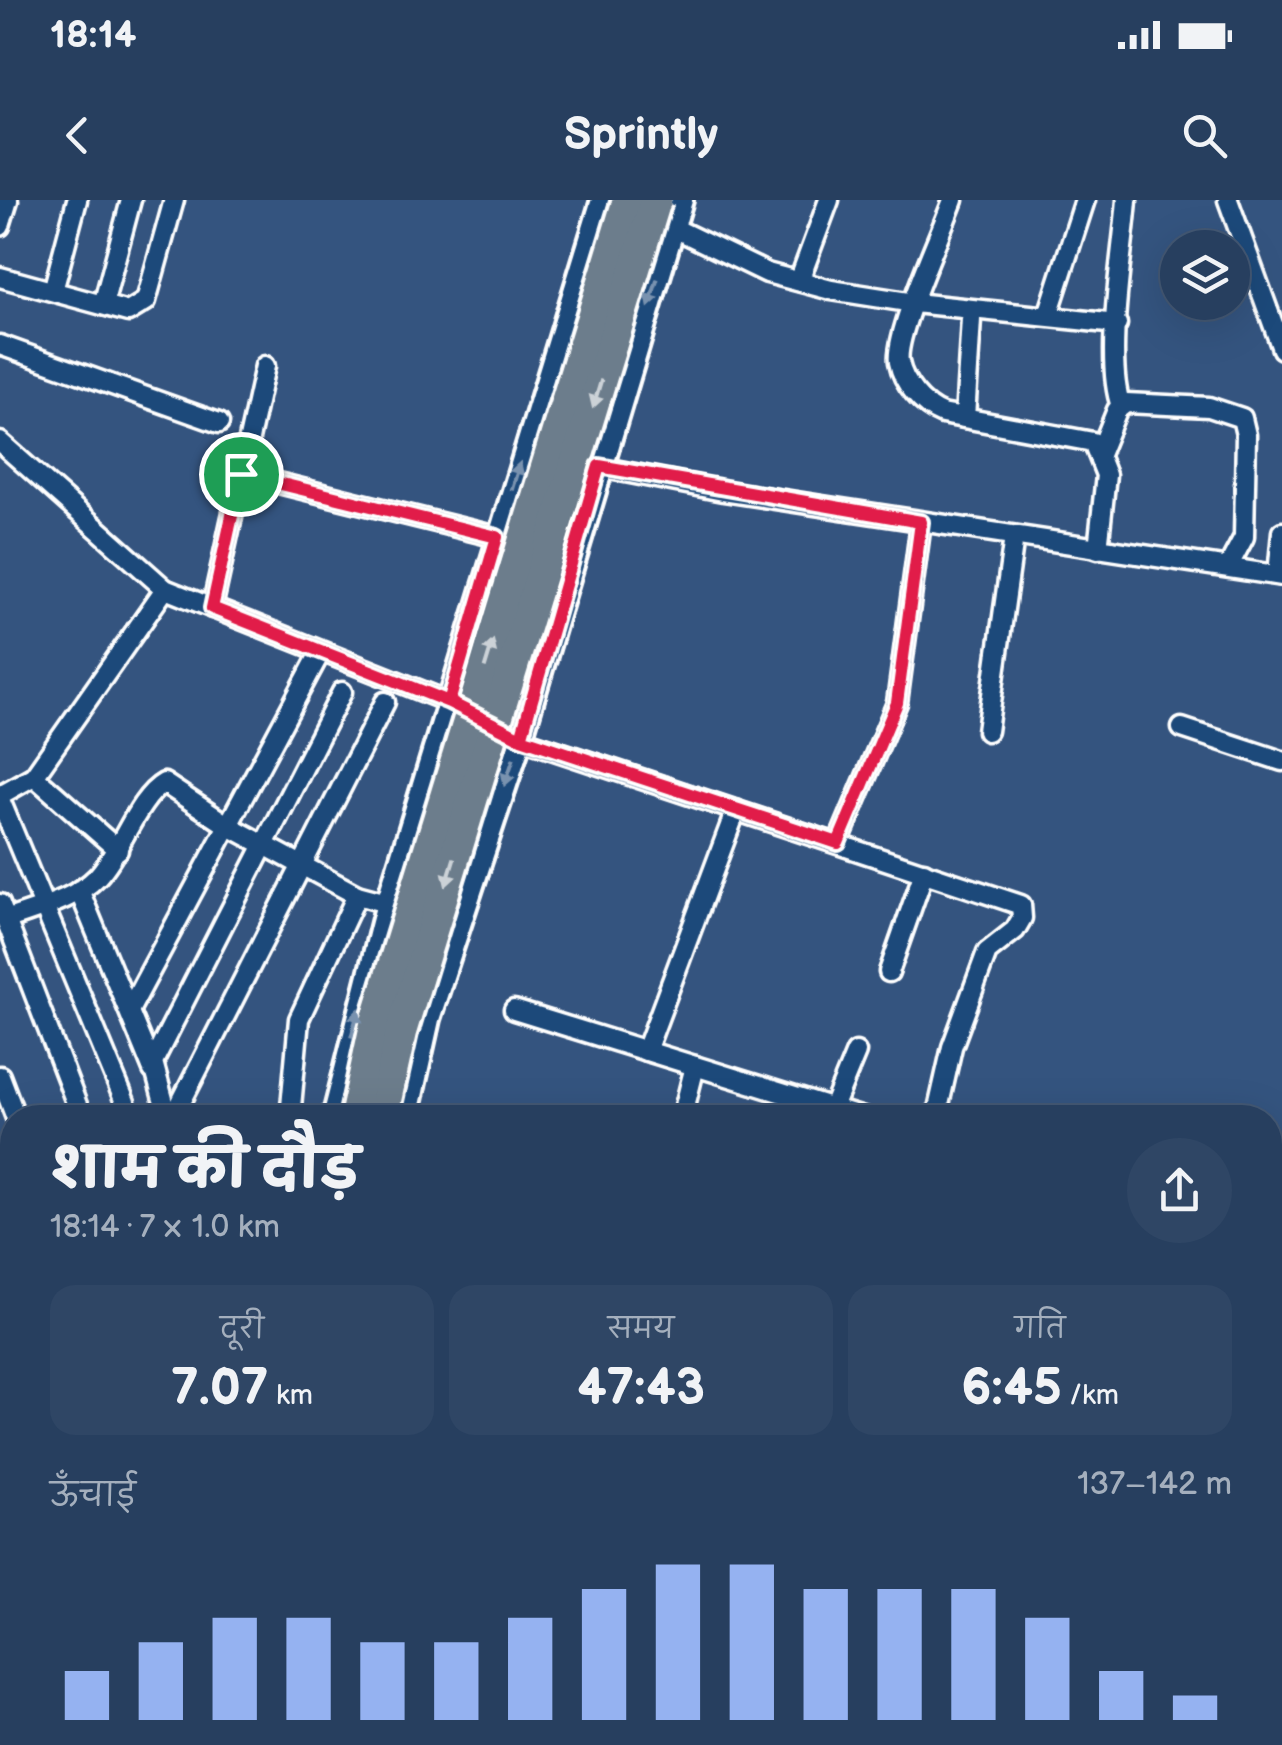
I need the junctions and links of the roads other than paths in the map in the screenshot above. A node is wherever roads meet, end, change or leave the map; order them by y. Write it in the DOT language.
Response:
graph roads {
  1 [pos="8,200"];
  2 [pos="77,200"];
  3 [pos="132,200"];
  4 [pos="174,200"];
  5 [pos="602,200"];
  6 [pos="628,200"];
  7 [pos="656,200"];
  8 [pos="682,200"];
  9 [pos="829,200"];
  10 [pos="953,200"];
  11 [pos="1085,200"];
  12 [pos="1127,200"];
  13 [pos="1228,200"];
  14 [pos="0,226"];
  15 [pos="674,228"];
  16 [pos="0,277"];
  17 [pos="799,282"];
  18 [pos="53,292"];
  19 [pos="914,304"];
  20 [pos="104,305"];
  21 [pos="1048,315"];
  22 [pos="971,319"];
  23 [pos="1117,324"];
  24 [pos="0,345"];
  25 [pos="1282,349"];
  26 [pos="265,366"];
  27 [pos="1122,406"];
  28 [pos="966,418"];
  29 [pos="219,423"];
  30 [pos="0,442"];
  31 [pos="1100,452"];
  32 [pos="599,466"];
  33 [pos="241,474"];
  34 [pos="921,522"];
  35 [pos="1282,532"];
  36 [pos="497,537"];
  37 [pos="1014,537"];
  38 [pos="1098,549"];
  39 [pos="1228,567"];
  40 [pos="1280,575"];
  41 [pos="165,590"];
  42 [pos="212,608"];
  43 [pos="320,653"];
  44 [pos="342,692"];
  45 [pos="385,702"];
  46 [pos="449,702"];
  47 [pos="1182,728"];
  48 [pos="987,732"];
  49 [pos="521,738"];
  50 [pos="1282,761"];
  51 [pos="34,776"];
  52 [pos="0,798"];
  53 [pos="736,810"];
  54 [pos="226,825"];
  55 [pos="838,843"];
  56 [pos="264,845"];
  57 [pos="118,850"];
  58 [pos="302,866"];
  59 [pos="924,872"];
  60 [pos="79,890"];
  61 [pos="357,895"];
  62 [pos="387,903"];
  63 [pos="42,906"];
  64 [pos="3,912"];
  65 [pos="889,972"];
  66 [pos="130,1009"];
  67 [pos="514,1010"];
  68 [pos="646,1051"];
  69 [pos="856,1052"];
  70 [pos="695,1066"];
  71 [pos="154,1070"];
  72 [pos="0,1076"];
  73 [pos="799,1098"];
  74 [pos="125,1102"];
  75 [pos="11,1105"];
  76 [pos="77,1105"];
  77 [pos="166,1105"];
  78 [pos="178,1105"];
  79 [pos="291,1105"];
  80 [pos="336,1105"];
  81 [pos="358,1105"];
  82 [pos="385,1105"];
  83 [pos="410,1105"];
  84 [pos="685,1105"];
  85 [pos="798,1105"];
  86 [pos="824,1105"];
  87 [pos="835,1105"];
  88 [pos="939,1105"];
  1 -- 14 [label="street"];
  2 -- 18 [label="street"];
  3 -- 20 [label="street"];
  4 -- 20 [label="street"];
  36 -- 5 [label="street, one-way"];
  81 -- 6 [label="highway, one-way, bridge"];
  7 -- 82 [label="highway, one-way, bridge"];
  8 -- 15 [label="street"];
  9 -- 17 [label="street"];
  10 -- 19 [label="street"];
  11 -- 21 [label="street"];
  12 -- 23 [label="street"];
  13 -- 25 [label="street"];
  15 -- 17 [label="street"];
  15 -- 32 [label="street, one-way"];
  16 -- 18 [label="street"];
  17 -- 19 [label="street"];
  18 -- 20 [label="street"];
  19 -- 21 [label="street"];
  19 -- 28 [label="street"];
  21 -- 23 [label="street"];
  22 -- 28 [label="street"];
  23 -- 27 [label="street"];
  24 -- 29 [label="street"];
  26 -- 33 [label="street"];
  27 -- 31 [label="street"];
  27 -- 39 [label="street"];
  28 -- 31 [label="street"];
  30 -- 41 [label="street"];
  31 -- 38 [label="street"];
  32 -- 34 [label="street"];
  32 -- 49 [label="street"];
  33 -- 36 [label="street"];
  33 -- 42 [label="street"];
  34 -- 37 [label="street"];
  34 -- 55 [label="street"];
  35 -- 40 [label="street"];
  36 -- 46 [label="street"];
  37 -- 38 [label="street"];
  37 -- 48 [label="street"];
  38 -- 39 [label="street"];
  39 -- 40 [label="street"];
  41 -- 42 [label="street"];
  41 -- 51 [label="street"];
  42 -- 43 [label="street"];
  43 -- 46 [label="street"];
  43 -- 54 [label="street"];
  44 -- 56 [label="street"];
  45 -- 58 [label="street"];
  46 -- 49 [label="street"];
  46 -- 62 [label="street"];
  47 -- 50 [label="street"];
  49 -- 53 [label="street"];
  49 -- 83 [label="street, one-way"];
  51 -- 52 [label="street"];
  51 -- 57 [label="street"];
  52 -- 63 [label="street"];
  53 -- 55 [label="street"];
  53 -- 68 [label="street"];
  54 -- 56 [label="street"];
  54 -- 57 [label="street"];
  54 -- 66 [label="street"];
  55 -- 59 [label="street"];
  56 -- 58 [label="street"];
  56 -- 71 [label="street"];
  57 -- 60 [label="street"];
  58 -- 61 [label="street"];
  58 -- 78 [label="street"];
  59 -- 65 [label="street"];
  59 -- 88 [label="street"];
  60 -- 63 [label="street"];
  60 -- 66 [label="street"];
  61 -- 62 [label="street"];
  61 -- 79 [label="street"];
  80 -- 62 [label="street, one-way"];
  63 -- 64 [label="street"];
  63 -- 74 [label="street"];
  64 -- 76 [label="street"];
  66 -- 71 [label="street"];
  67 -- 68 [label="street"];
  68 -- 70 [label="street"];
  69 -- 87 [label="street"];
  70 -- 73 [label="street"];
  70 -- 84 [label="street"];
  71 -- 77 [label="street"];
  72 -- 75 [label="street"];
  73 -- 85 [label="street"];
  73 -- 86 [label="street"];
}
